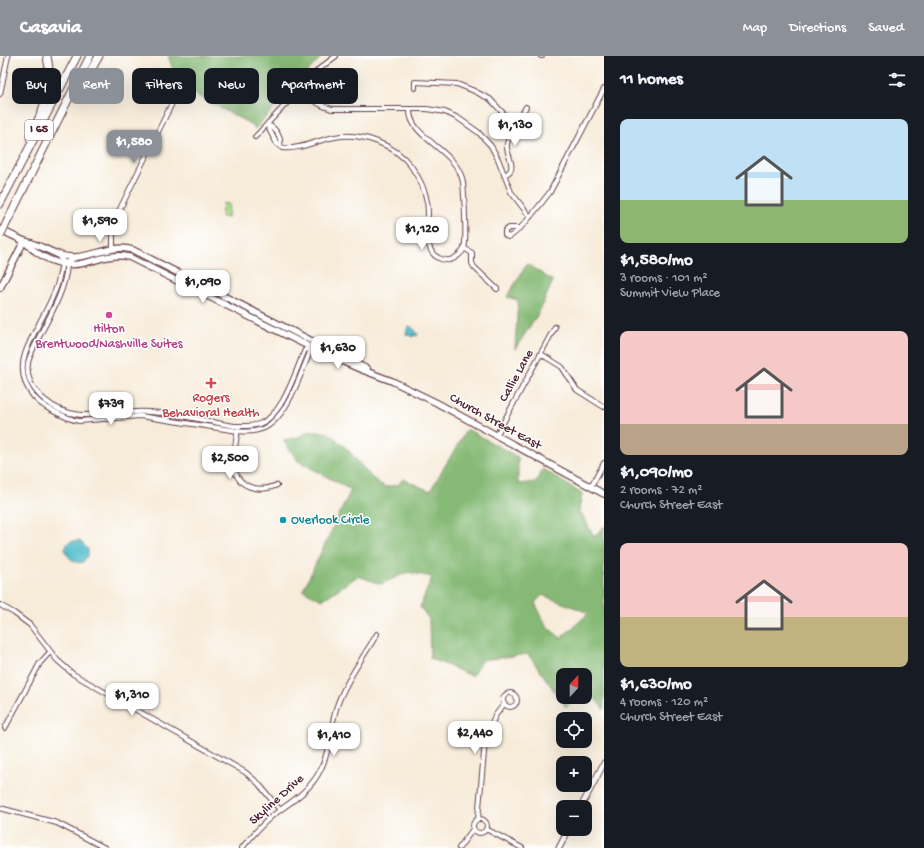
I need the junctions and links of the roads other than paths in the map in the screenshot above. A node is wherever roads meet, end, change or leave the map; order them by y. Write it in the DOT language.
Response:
graph roads {
  1 [pos="8,56"];
  2 [pos="47,56"];
  3 [pos="77,56"];
  4 [pos="90,56"];
  5 [pos="99,56"];
  6 [pos="336,56"];
  7 [pos="320,68"];
  8 [pos="414,88"];
  9 [pos="604,89"];
  10 [pos="0,94"];
  11 [pos="172,104"];
  12 [pos="287,104"];
  13 [pos="319,104"];
  14 [pos="526,107"];
  15 [pos="410,109"];
  16 [pos="61,115"];
  17 [pos="269,124"];
  18 [pos="516,126"];
  19 [pos="255,137"];
  20 [pos="504,175"];
  21 [pos="0,203"];
  22 [pos="530,217"];
  23 [pos="520,228"];
  24 [pos="0,229"];
  25 [pos="0,236"];
  26 [pos="24,241"];
  27 [pos="113,248"];
  28 [pos="464,248"];
  29 [pos="56,254"];
  30 [pos="77,257"];
  31 [pos="65,264"];
  32 [pos="0,288"];
  33 [pos="497,289"];
  34 [pos="556,327"];
  35 [pos="309,348"];
  36 [pos="541,354"];
  37 [pos="374,374"];
  38 [pos="604,407"];
  39 [pos="239,426"];
  40 [pos="238,431"];
  41 [pos="496,436"];
  42 [pos="604,462"];
  43 [pos="277,485"];
  44 [pos="591,487"];
  45 [pos="604,494"];
  46 [pos="0,605"];
  47 [pos="377,634"];
  48 [pos="50,652"];
  49 [pos="504,704"];
  50 [pos="5,728"];
  51 [pos="604,763"];
  52 [pos="585,800"];
  53 [pos="0,808"];
  54 [pos="280,810"];
  55 [pos="478,819"];
  56 [pos="473,829"];
  57 [pos="486,829"];
  58 [pos="565,836"];
  59 [pos="105,848"];
  60 [pos="242,848"];
  61 [pos="459,848"];
  62 [pos="522,848"];
  63 [pos="559,848"];
  1 -- 10 [label="street"];
  2 -- 21 [label="highway"];
  3 -- 21 [label="highway, I 65"];
  4 -- 16 [label="highway, I 65"];
  5 -- 16 [label="highway"];
  6 -- 7 [label="street"];
  8 -- 18 [label="street"];
  9 -- 22 [label="street"];
  11 -- 27 [label="street"];
  12 -- 17 [label="street"];
  13 -- 15 [label="street"];
  14 -- 18 [label="street"];
  15 -- 20 [label="street"];
  15 -- 28 [label="street"];
  16 -- 25 [label="highway, I 65, bridge"];
  17 -- 19 [label="street"];
  17 -- 28 [label="street"];
  18 -- 20 [label="street"];
  20 -- 22 [label="street"];
  22 -- 23 [label="street"];
  24 -- 26 [label="main road, Church Street East"];
  26 -- 29 [label="main road, Church Street East"];
  26 -- 31 [label="main road, Church Street East"];
  26 -- 32 [label="main road"];
  27 -- 30 [label="main road, Church Street East"];
  27 -- 37 [label="main road, Church Street East"];
  28 -- 33 [label="street"];
  29 -- 30 [label="main road, Church Street East"];
  29 -- 31 [label="street"];
  30 -- 31 [label="street"];
  31 -- 35 [label="main road, Church Street East"];
  31 -- 39 [label="street"];
  31 -- 40 [label="street"];
  34 -- 36 [label="street, Callie Lane"];
  35 -- 37 [label="main road, Church Street East"];
  35 -- 39 [label="street"];
  35 -- 40 [label="street"];
  36 -- 38 [label="street"];
  36 -- 41 [label="street, Callie Lane"];
  37 -- 41 [label="main road, Church Street East"];
  39 -- 40 [label="street"];
  40 -- 43 [label="street"];
  41 -- 44 [label="main road, Church Street East"];
  42 -- 44 [label="street"];
  44 -- 45 [label="main road, Church Street East"];
  46 -- 48 [label="street"];
  47 -- 54 [label="street, Skyline Drive"];
  48 -- 50 [label="street"];
  48 -- 54 [label="street"];
  49 -- 55 [label="street"];
  51 -- 52 [label="street"];
  53 -- 59 [label="street"];
  54 -- 60 [label="street, Skyline Drive"];
  55 -- 56 [label="street"];
  55 -- 57 [label="street"];
  56 -- 57 [label="street"];
  56 -- 61 [label="street"];
  57 -- 62 [label="street"];
  58 -- 63 [label="street"];
}
